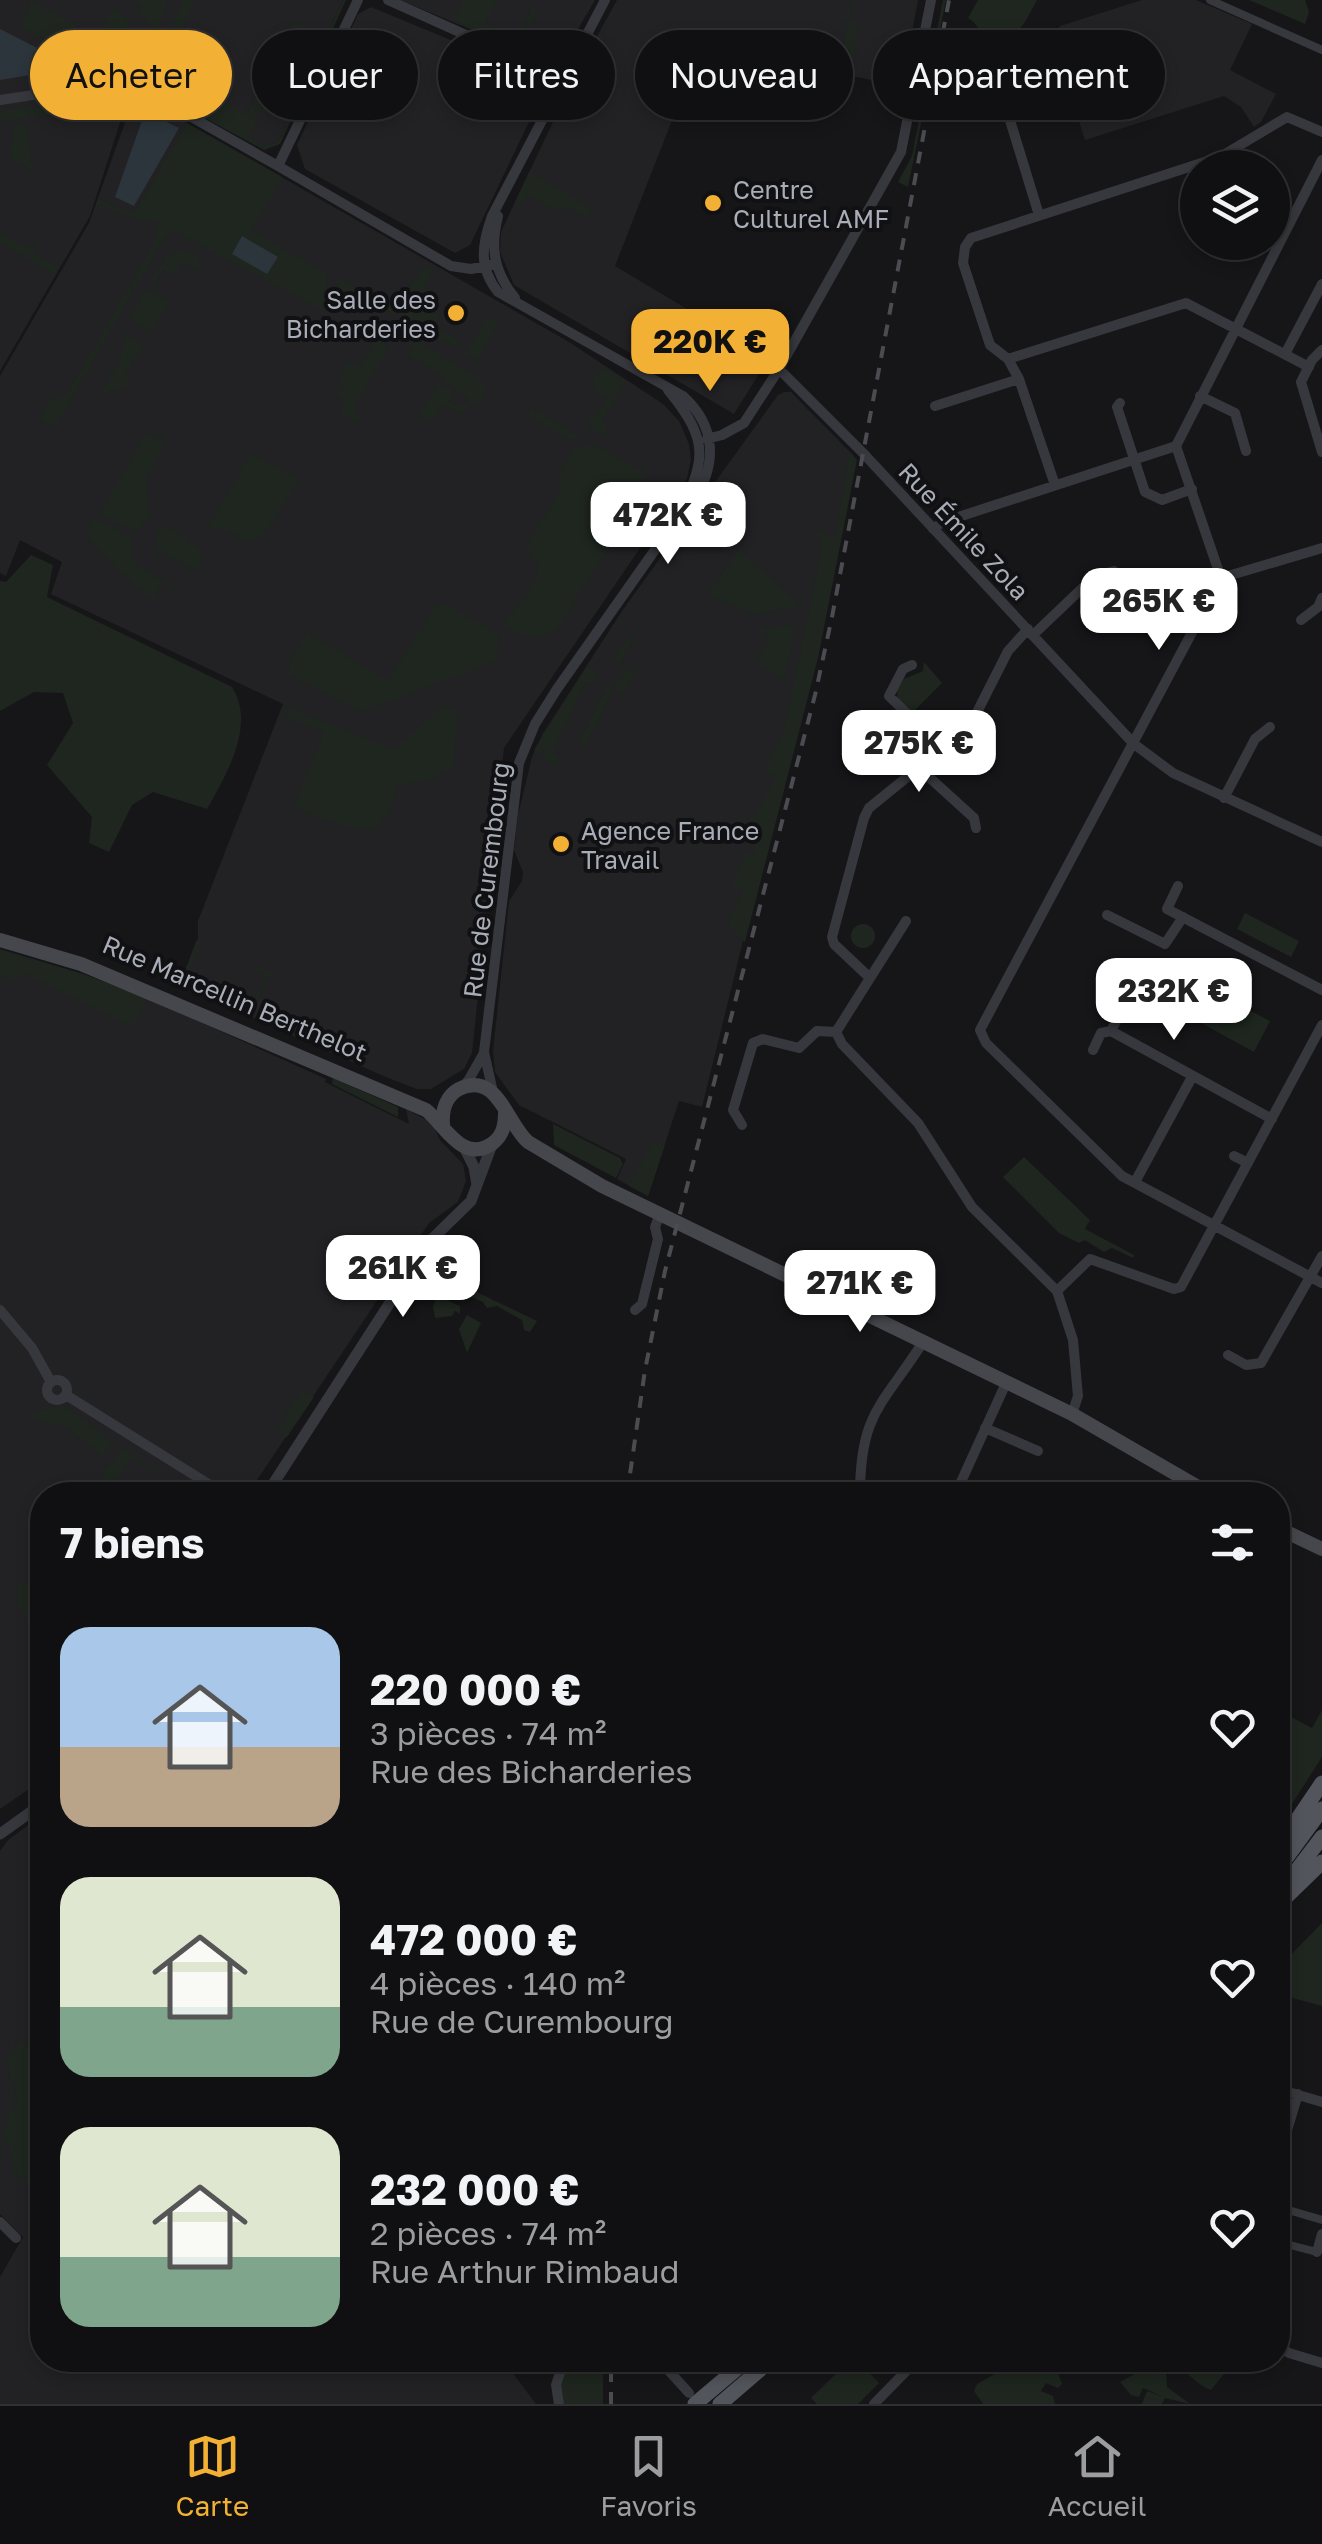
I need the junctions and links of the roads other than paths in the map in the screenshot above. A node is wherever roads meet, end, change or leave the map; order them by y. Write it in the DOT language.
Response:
graph roads {
  1 [pos="358,0"];
  2 [pos="388,0"];
  3 [pos="606,0"];
  4 [pos="931,0"];
  5 [pos="1210,0"];
  6 [pos="455,30"];
  7 [pos="589,30"];
  8 [pos="1322,50"];
  9 [pos="0,100"];
  10 [pos="542,120"];
  11 [pos="1010,120"];
  12 [pos="1322,132"];
  13 [pos="281,160"];
  14 [pos="1322,160"];
  15 [pos="1040,215"];
  16 [pos="490,266"];
  17 [pos="1322,284"];
  18 [pos="1235,329"];
  19 [pos="1322,350"];
  20 [pos="1285,354"];
  21 [pos="1008,359"];
  22 [pos="1309,367"];
  23 [pos="779,369"];
  24 [pos="1020,379"];
  25 [pos="668,390"];
  26 [pos="1200,396"];
  27 [pos="1120,403"];
  28 [pos="935,406"];
  29 [pos="711,438"];
  30 [pos="698,441"];
  31 [pos="1176,446"];
  32 [pos="1246,451"];
  33 [pos="1322,452"];
  34 [pos="1134,461"];
  35 [pos="1055,485"];
  36 [pos="1192,489"];
  37 [pos="676,520"];
  38 [pos="933,528"];
  39 [pos="1322,548"];
  40 [pos="1114,572"];
  41 [pos="1221,578"];
  42 [pos="1322,598"];
  43 [pos="1301,620"];
  44 [pos="1031,632"];
  45 [pos="912,665"];
  46 [pos="1270,727"];
  47 [pos="1134,744"];
  48 [pos="942,748"];
  49 [pos="920,769"];
  50 [pos="1224,798"];
  51 [pos="976,828"];
  52 [pos="1322,842"];
  53 [pos="1178,886"];
  54 [pos="1107,915"];
  55 [pos="1183,917"];
  56 [pos="906,921"];
  57 [pos="0,937"];
  58 [pos="870,978"];
  59 [pos="1322,990"];
  60 [pos="1123,1008"];
  61 [pos="1322,1026"];
  62 [pos="1111,1030"];
  63 [pos="836,1032"];
  64 [pos="1093,1050"];
  65 [pos="484,1052"];
  66 [pos="1192,1076"];
  67 [pos="455,1092"];
  68 [pos="493,1092"];
  69 [pos="505,1112"];
  70 [pos="1272,1119"];
  71 [pos="443,1124"];
  72 [pos="742,1125"];
  73 [pos="495,1141"];
  74 [pos="528,1142"];
  75 [pos="464,1147"];
  76 [pos="1234,1156"];
  77 [pos="1248,1164"];
  78 [pos="1135,1182"];
  79 [pos="477,1189"];
  80 [pos="660,1214"];
  81 [pos="1215,1225"];
  82 [pos="1322,1256"];
  83 [pos="1310,1277"];
  84 [pos="1322,1283"];
  85 [pos="1057,1290"];
  86 [pos="0,1310"];
  87 [pos="635,1310"];
  88 [pos="923,1342"];
  89 [pos="1228,1356"];
  90 [pos="1007,1381"];
  91 [pos="1072,1414"];
  92 [pos="985,1428"];
  93 [pos="1038,1452"];
  94 [pos="205,1482"];
  95 [pos="274,1482"];
  96 [pos="860,1482"];
  97 [pos="961,1482"];
  98 [pos="1190,1482"];
  99 [pos="1290,1532"];
  100 [pos="1320,1543"];
  101 [pos="1322,1783"];
  102 [pos="1322,1809"];
  103 [pos="30,1813"];
  104 [pos="1290,1830"];
  105 [pos="0,1834"];
  106 [pos="1322,1837"];
  107 [pos="1290,1853"];
  108 [pos="1322,1862"];
  109 [pos="1290,1879"];
  110 [pos="1290,1893"];
  111 [pos="1290,2092"];
  112 [pos="1298,2094"];
  113 [pos="1322,2102"];
  114 [pos="1290,2120"];
  115 [pos="1290,2211"];
  116 [pos="1322,2220"];
  117 [pos="0,2222"];
  118 [pos="1322,2234"];
  119 [pos="16,2238"];
  120 [pos="1290,2245"];
  121 [pos="1317,2252"];
  122 [pos="1290,2353"];
  123 [pos="1322,2363"];
  124 [pos="560,2372"];
  125 [pos="670,2372"];
  126 [pos="729,2372"];
  127 [pos="758,2372"];
  128 [pos="905,2372"];
  129 [pos="692,2399"];
  130 [pos="558,2404"];
  131 [pos="720,2404"];
  132 [pos="874,2404"];
  1 -- 13 [label="street"];
  2 -- 6 [label="street"];
  3 -- 7 [label="street"];
  4 -- 23 [label="street"];
  5 -- 8 [label="street"];
  9 -- 13 [label="street"];
  10 -- 16 [label="street"];
  11 -- 15 [label="street"];
  12 -- 15 [label="street"];
  13 -- 16 [label="street"];
  14 -- 18 [label="street"];
  15 -- 21 [label="street"];
  16 -- 25 [label="street"];
  17 -- 20 [label="street"];
  18 -- 20 [label="street"];
  18 -- 21 [label="street"];
  18 -- 26 [label="street"];
  19 -- 22 [label="street"];
  20 -- 22 [label="street"];
  21 -- 24 [label="street"];
  22 -- 33 [label="street"];
  23 -- 29 [label="street"];
  23 -- 38 [label="street, Rue Émile Zola"];
  24 -- 28 [label="street"];
  24 -- 35 [label="street"];
  25 -- 29 [label="street"];
  25 -- 30 [label="street"];
  26 -- 31 [label="street"];
  26 -- 32 [label="street"];
  27 -- 34 [label="street"];
  29 -- 30 [label="street"];
  29 -- 37 [label="street, Rue de Curembourg"];
  30 -- 37 [label="street, Rue de Curembourg"];
  31 -- 34 [label="street"];
  31 -- 36 [label="street"];
  34 -- 35 [label="street"];
  34 -- 36 [label="street"];
  35 -- 38 [label="street"];
  36 -- 41 [label="street"];
  37 -- 65 [label="street, Rue de Curembourg"];
  38 -- 44 [label="street, Rue Émile Zola"];
  39 -- 41 [label="street"];
  40 -- 44 [label="street"];
  41 -- 47 [label="street"];
  42 -- 43 [label="street"];
  44 -- 47 [label="street, Rue Émile Zola"];
  44 -- 48 [label="street"];
  45 -- 48 [label="street"];
  46 -- 50 [label="street"];
  47 -- 50 [label="street, Rue Émile Zola"];
  47 -- 78 [label="street"];
  48 -- 49 [label="street"];
  49 -- 51 [label="street"];
  49 -- 58 [label="street"];
  50 -- 52 [label="street, Rue Émile Zola"];
  53 -- 55 [label="street"];
  54 -- 55 [label="street"];
  55 -- 59 [label="street"];
  56 -- 58 [label="street"];
  57 -- 67 [label="main road, Rue Marcellin Berthelot"];
  57 -- 71 [label="main road, Rue Marcellin Berthelot"];
  58 -- 63 [label="street"];
  60 -- 62 [label="street"];
  61 -- 70 [label="street"];
  62 -- 64 [label="street"];
  62 -- 66 [label="street"];
  63 -- 72 [label="street"];
  63 -- 85 [label="street"];
  65 -- 67 [label="street, Rue de Curembourg"];
  65 -- 68 [label="street, Rue de Curembourg"];
  66 -- 70 [label="street"];
  66 -- 78 [label="street"];
  67 -- 68 [label="main road, Rue Marcellin Berthelot"];
  67 -- 71 [label="main road"];
  68 -- 69 [label="main road"];
  69 -- 73 [label="main road"];
  69 -- 74 [label="main road"];
  70 -- 77 [label="street"];
  71 -- 75 [label="main road, Rue Marcellin Berthelot"];
  73 -- 74 [label="main road"];
  73 -- 75 [label="main road"];
  73 -- 79 [label="street"];
  74 -- 80 [label="main road"];
  75 -- 79 [label="street"];
  76 -- 77 [label="street"];
  77 -- 81 [label="street"];
  78 -- 81 [label="street"];
  79 -- 95 [label="street"];
  80 -- 87 [label="street"];
  80 -- 88 [label="main road"];
  81 -- 83 [label="street"];
  81 -- 85 [label="street"];
  82 -- 83 [label="street"];
  83 -- 84 [label="street"];
  83 -- 89 [label="street"];
  85 -- 91 [label="street"];
  86 -- 94 [label="street"];
  88 -- 90 [label="main road"];
  88 -- 96 [label="street"];
  90 -- 91 [label="main road"];
  90 -- 92 [label="street"];
  91 -- 98 [label="main road"];
  92 -- 93 [label="street"];
  92 -- 97 [label="street"];
  99 -- 100 [label="main road"];
  101 -- 104 [label="main road"];
  102 -- 107 [label="main road"];
  103 -- 105 [label="street"];
  106 -- 109 [label="main road"];
  108 -- 110 [label="main road"];
  111 -- 112 [label="street"];
  112 -- 113 [label="street"];
  112 -- 114 [label="street"];
  115 -- 116 [label="street"];
  117 -- 119 [label="street"];
  118 -- 121 [label="street"];
  120 -- 121 [label="street"];
  122 -- 123 [label="street"];
  124 -- 130 [label="street"];
  125 -- 129 [label="street"];
  126 -- 129 [label="main road"];
  127 -- 131 [label="main road"];
  128 -- 132 [label="street"];
}
